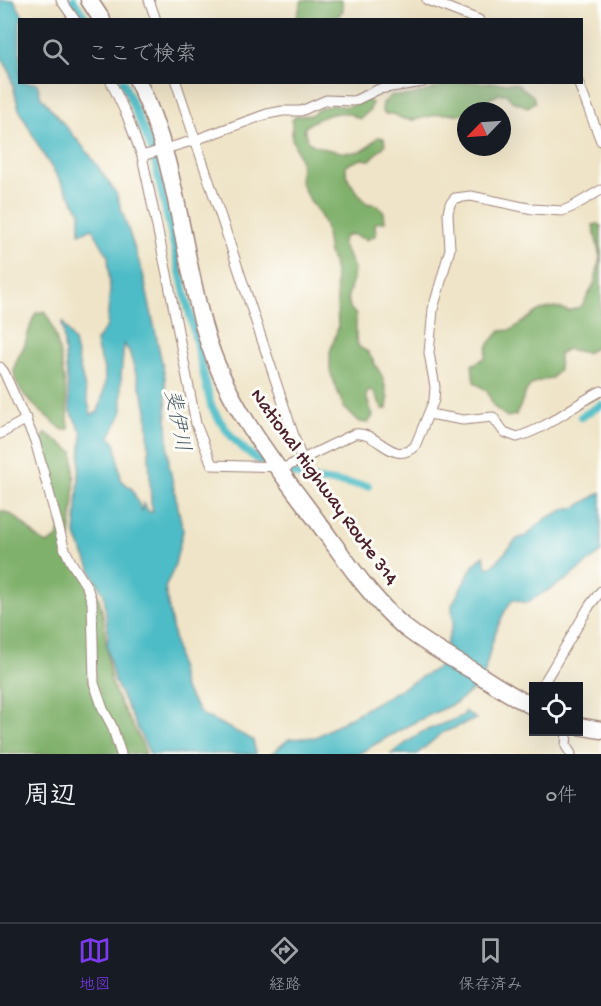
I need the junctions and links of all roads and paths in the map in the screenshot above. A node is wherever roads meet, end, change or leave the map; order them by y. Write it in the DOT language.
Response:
graph roads {
  1 [pos="61,0"];
  2 [pos="89,0"];
  3 [pos="149,0"];
  4 [pos="427,0"];
  5 [pos="74,18"];
  6 [pos="101,18"];
  7 [pos="155,18"];
  8 [pos="474,18"];
  9 [pos="112,84"];
  10 [pos="139,84"];
  11 [pos="177,84"];
  12 [pos="410,84"];
  13 [pos="579,84"];
  14 [pos="195,140"];
  15 [pos="601,141"];
  16 [pos="164,149"];
  17 [pos="142,156"];
  18 [pos="601,190"];
  19 [pos="0,356"];
  20 [pos="0,367"];
  21 [pos="601,391"];
  22 [pos="429,414"];
  23 [pos="27,419"];
  24 [pos="0,434"];
  25 [pos="302,460"];
  26 [pos="277,467"];
  27 [pos="601,591"];
  28 [pos="545,682"];
  29 [pos="529,703"];
  30 [pos="583,727"];
  31 [pos="601,730"];
  32 [pos="567,736"];
  33 [pos="121,754"];
  34 [pos="571,754"];
  1 -- 5 [label="street"];
  2 -- 6 [label="highway"];
  3 -- 7 [label="street"];
  4 -- 8 [label="street"];
  9 -- 17 [label="street"];
  10 -- 16 [label="highway, National Highway Route 314"];
  11 -- 14 [label="street"];
  12 -- 14 [label="street"];
  13 -- 15 [label="street"];
  14 -- 16 [label="street"];
  14 -- 25 [label="street"];
  16 -- 17 [label="street"];
  16 -- 26 [label="highway, National Highway Route 314"];
  17 -- 26 [label="street"];
  18 -- 22 [label="street"];
  19 -- 20 [label="street"];
  20 -- 23 [label="street"];
  21 -- 22 [label="street"];
  22 -- 25 [label="street"];
  23 -- 24 [label="street"];
  23 -- 33 [label="street"];
  25 -- 26 [label="street"];
  26 -- 29 [label="highway, National Highway Route 314"];
  27 -- 28 [label="street"];
  30 -- 31 [label="highway"];
  32 -- 34 [label="street"];
}
